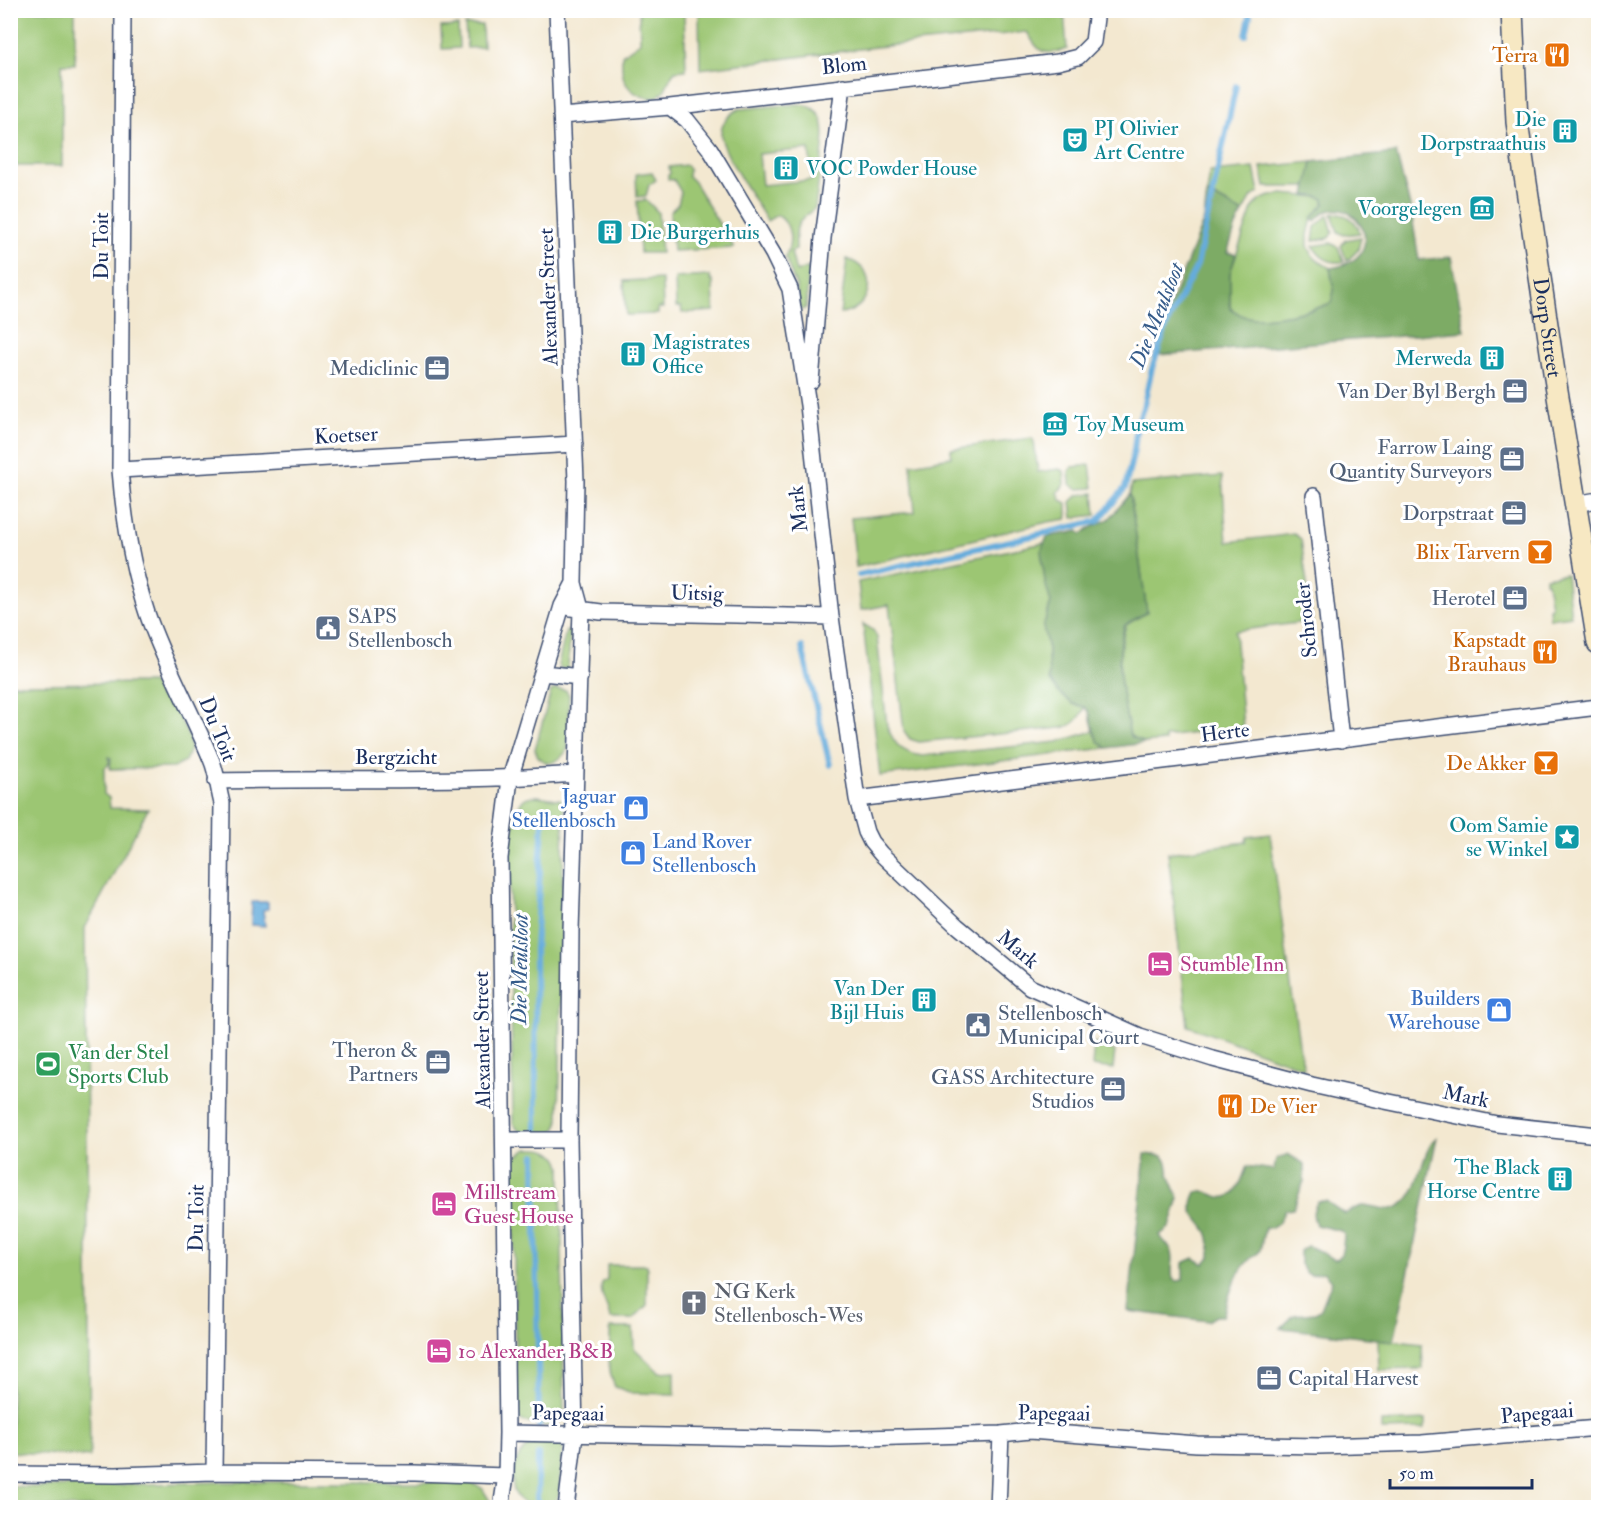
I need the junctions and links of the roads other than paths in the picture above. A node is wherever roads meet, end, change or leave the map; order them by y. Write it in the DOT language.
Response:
graph roads {
  1 [pos="123,10"];
  2 [pos="557,10"];
  3 [pos="1097,10"];
  4 [pos="1512,10"];
  5 [pos="843,86"];
  6 [pos="670,107"];
  7 [pos="561,116"];
  8 [pos="808,405"];
  9 [pos="574,444"];
  10 [pos="120,470"];
  11 [pos="1314,496"];
  12 [pos="1599,500"];
  13 [pos="1575,504"];
  14 [pos="574,583"];
  15 [pos="562,606"];
  16 [pos="581,609"];
  17 [pos="831,617"];
  18 [pos="1599,643"];
  19 [pos="543,673"];
  20 [pos="580,677"];
  21 [pos="1599,707"];
  22 [pos="1341,740"];
  23 [pos="575,774"];
  24 [pos="510,779"];
  25 [pos="216,781"];
  26 [pos="857,799"];
  27 [pos="1599,1135"];
  28 [pos="504,1140"];
  29 [pos="569,1140"];
  30 [pos="1599,1428"];
  31 [pos="507,1434"];
  32 [pos="575,1434"];
  33 [pos="1001,1434"];
  34 [pos="214,1472"];
  35 [pos="10,1474"];
  36 [pos="506,1476"];
  37 [pos="501,1508"];
  38 [pos="567,1508"];
  39 [pos="998,1508"];
  1 -- 10 [label="street, Du Toit"];
  2 -- 7 [label="street, Alexander Street"];
  3 -- 5 [label="street, Blom"];
  4 -- 13 [label="street, Dorp Street"];
  5 -- 6 [label="street, Blom"];
  5 -- 8 [label="street, Mark"];
  6 -- 7 [label="street, Blom"];
  6 -- 8 [label="street, Mark"];
  7 -- 9 [label="street, Alexander Street"];
  8 -- 17 [label="street, Mark"];
  9 -- 10 [label="street, Koetser"];
  9 -- 14 [label="street, Alexander Street"];
  10 -- 25 [label="street, Du Toit"];
  11 -- 22 [label="street, Schroder"];
  12 -- 13 [label="street"];
  13 -- 18 [label="street, Dorp Street"];
  14 -- 15 [label="street, Alexander Street"];
  14 -- 16 [label="street, Alexander Street"];
  15 -- 16 [label="street, Uitsig"];
  15 -- 19 [label="street, Alexander Street"];
  16 -- 17 [label="street, Uitsig"];
  16 -- 20 [label="street, Alexander Street"];
  17 -- 26 [label="street, Mark"];
  19 -- 20 [label="street"];
  19 -- 24 [label="street, Alexander Street"];
  20 -- 23 [label="street, Alexander Street"];
  21 -- 22 [label="street, Herte"];
  22 -- 26 [label="street, Herte"];
  23 -- 24 [label="street, Bergzicht"];
  23 -- 29 [label="street, Alexander Street"];
  24 -- 25 [label="street, Bergzicht"];
  24 -- 28 [label="street, Alexander Street"];
  25 -- 34 [label="street, Du Toit"];
  26 -- 27 [label="street, Mark"];
  28 -- 29 [label="street"];
  28 -- 31 [label="street, Alexander Street"];
  29 -- 32 [label="street, Alexander Street"];
  30 -- 33 [label="street, Papegaai"];
  31 -- 32 [label="street, Papegaai"];
  31 -- 36 [label="street, Alexander Street"];
  32 -- 33 [label="street, Papegaai"];
  32 -- 38 [label="street, Alexander Street"];
  33 -- 39 [label="street"];
  34 -- 35 [label="street"];
  34 -- 36 [label="street"];
  36 -- 37 [label="street, Alexander Street"];
}
